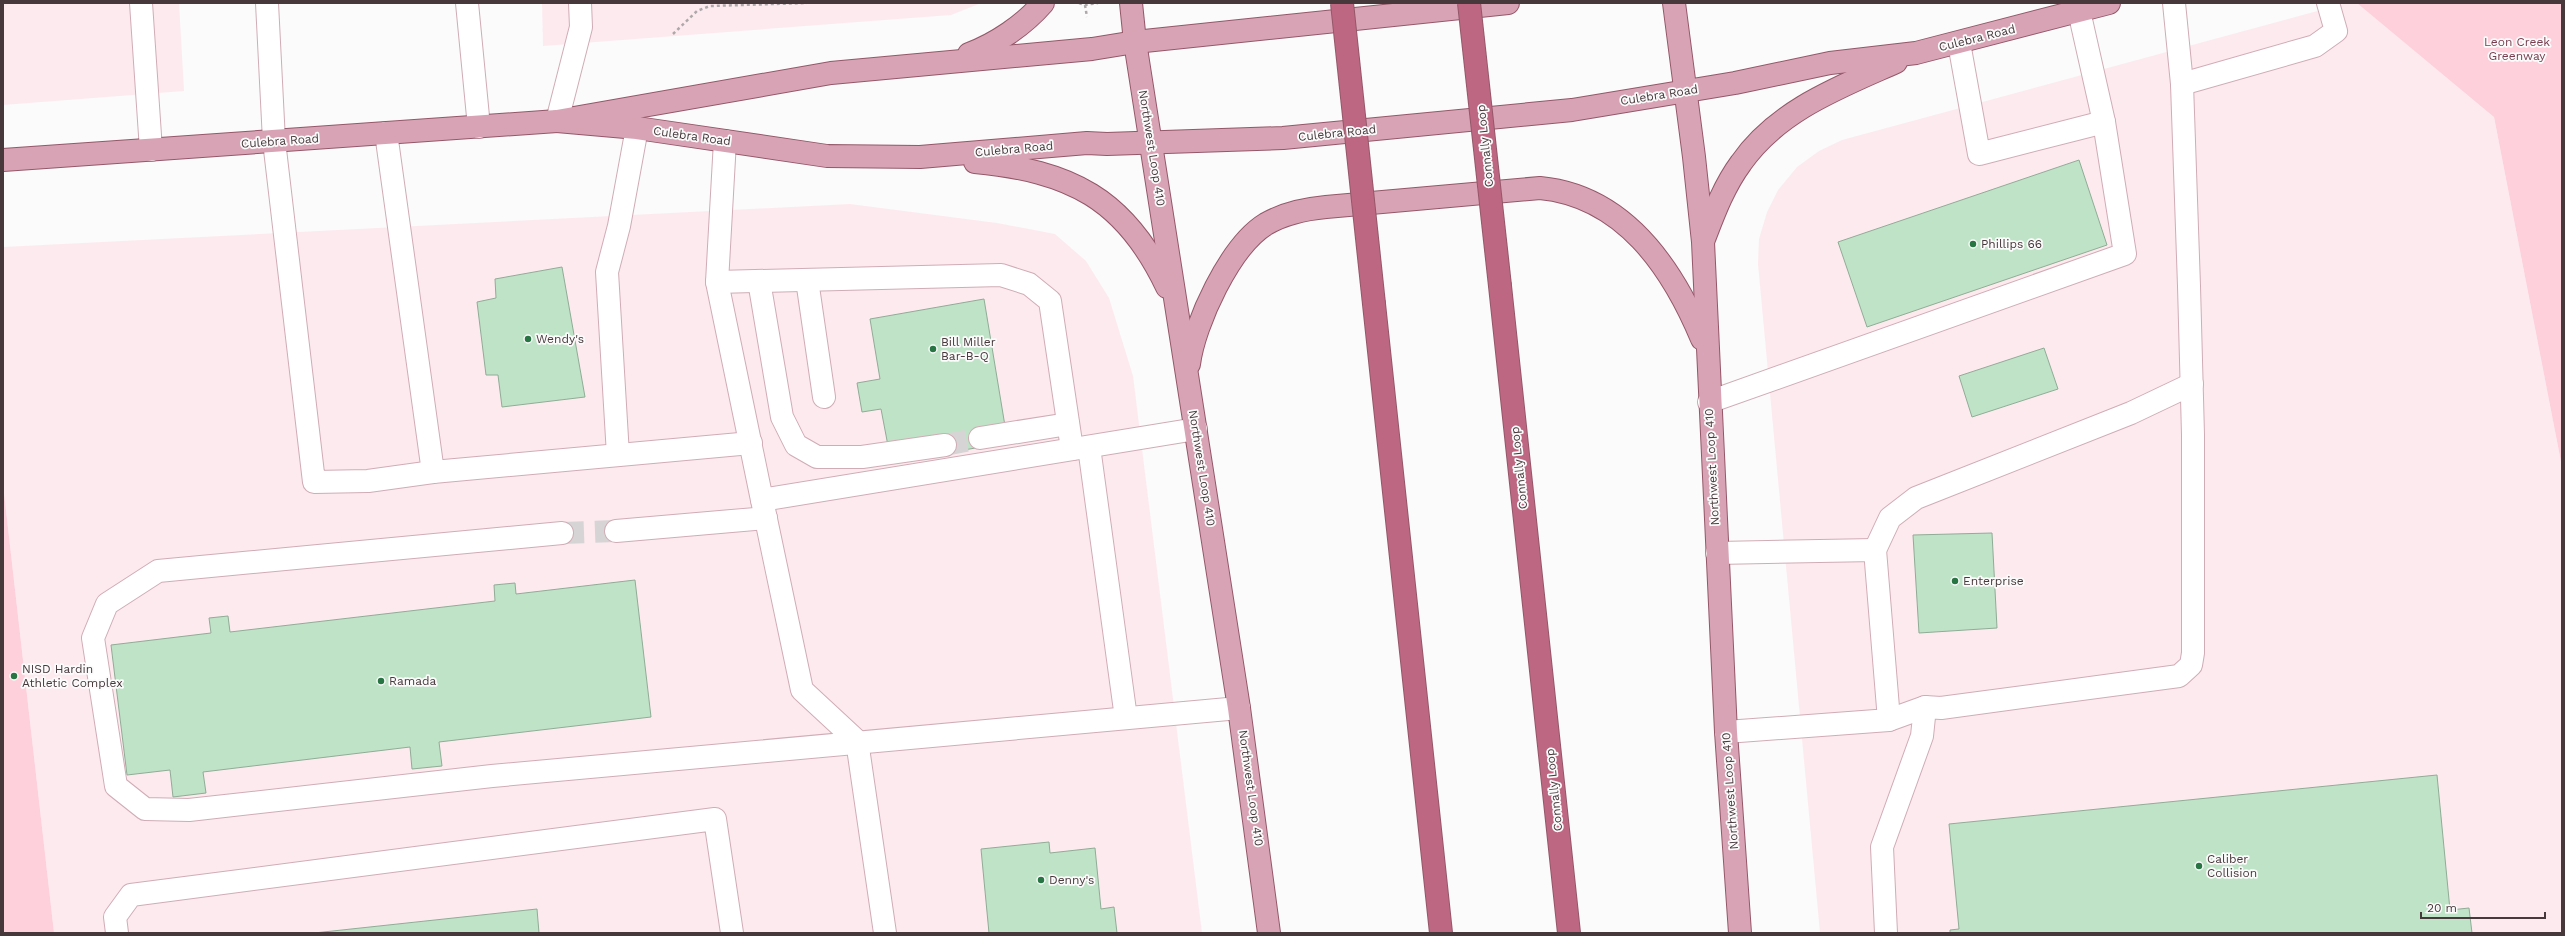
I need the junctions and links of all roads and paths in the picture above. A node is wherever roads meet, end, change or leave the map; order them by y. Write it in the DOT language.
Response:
graph roads {
  1 [pos="141,3"];
  2 [pos="267,3"];
  3 [pos="467,3"];
  4 [pos="580,3"];
  5 [pos="807,3"];
  6 [pos="1043,3"];
  7 [pos="1079,3"];
  8 [pos="1099,3"];
  9 [pos="1131,3"];
  10 [pos="1342,3"];
  11 [pos="1469,3"];
  12 [pos="1508,3"];
  13 [pos="1674,3"];
  14 [pos="2109,3"];
  15 [pos="2174,3"];
  16 [pos="2328,3"];
  17 [pos="2079,11"];
  18 [pos="673,34"];
  19 [pos="1135,42"];
  20 [pos="1959,43"];
  21 [pos="1916,53"];
  22 [pos="951,60"];
  23 [pos="2182,84"];
  24 [pos="1685,91"];
  25 [pos="557,121"];
  26 [pos="2104,122"];
  27 [pos="479,127"];
  28 [pos="637,128"];
  29 [pos="386,133"];
  30 [pos="274,141"];
  31 [pos="725,141"];
  32 [pos="1150,142"];
  33 [pos="151,150"];
  34 [pos="920,157"];
  35 [pos="3,160"];
  36 [pos="1703,242"];
  37 [pos="807,280"];
  38 [pos="759,281"];
  39 [pos="717,282"];
  40 [pos="1176,314"];
  41 [pos="1707,350"];
  42 [pos="1188,372"];
  43 [pos="2192,384"];
  44 [pos="824,397"];
  45 [pos="1709,402"];
  46 [pos="1068,424"];
  47 [pos="1196,429"];
  48 [pos="980,438"];
  49 [pos="751,443"];
  50 [pos="945,445"];
  51 [pos="1080,448"];
  52 [pos="618,455"];
  53 [pos="433,472"];
  54 [pos="764,509"];
  55 [pos="616,531"];
  56 [pos="562,533"];
  57 [pos="1875,550"];
  58 [pos="1717,553"];
  59 [pos="1925,707"];
  60 [pos="1239,708"];
  61 [pos="1126,718"];
  62 [pos="1889,720"];
  63 [pos="1726,732"];
  64 [pos="857,741"];
  65 [pos="117,933"];
  66 [pos="732,933"];
  67 [pos="885,933"];
  68 [pos="1269,933"];
  69 [pos="1440,933"];
  70 [pos="1569,933"];
  71 [pos="1740,933"];
  72 [pos="1886,933"];
  1 -- 33 [label="lane"];
  2 -- 30 [label="lane"];
  3 -- 27 [label="lane"];
  4 -- 25 [label="lane"];
  5 -- 18 [label="path"];
  6 -- 22 [label="main road"];
  7 -- 8 [label="path"];
  9 -- 19 [label="main road, Northwest Loop 410"];
  10 -- 69 [label="highway, bridge"];
  11 -- 70 [label="highway, Connally Loop, bridge"];
  12 -- 19 [label="main road, Culebra Road"];
  13 -- 24 [label="main road, Northwest Loop 410"];
  14 -- 17 [label="main road, Culebra Road"];
  15 -- 23 [label="lane"];
  16 -- 23 [label="lane"];
  17 -- 20 [label="main road, Culebra Road"];
  17 -- 26 [label="lane"];
  19 -- 22 [label="main road, Culebra Road"];
  19 -- 32 [label="main road, Northwest Loop 410"];
  20 -- 21 [label="main road, Culebra Road"];
  20 -- 26 [label="lane"];
  21 -- 24 [label="main road, Culebra Road"];
  21 -- 36 [label="main road"];
  22 -- 25 [label="main road, Culebra Road"];
  23 -- 43 [label="lane"];
  24 -- 32 [label="main road, Culebra Road"];
  24 -- 36 [label="main road, Northwest Loop 410"];
  25 -- 27 [label="main road, Culebra Road"];
  25 -- 28 [label="main road, Culebra Road"];
  26 -- 45 [label="lane"];
  27 -- 29 [label="main road, Culebra Road"];
  28 -- 31 [label="main road, Culebra Road"];
  28 -- 52 [label="lane"];
  29 -- 30 [label="main road, Culebra Road"];
  29 -- 53 [label="lane"];
  30 -- 33 [label="main road, Culebra Road"];
  30 -- 53 [label="lane"];
  31 -- 34 [label="main road, Culebra Road"];
  31 -- 39 [label="lane"];
  32 -- 34 [label="main road, Culebra Road"];
  32 -- 40 [label="main road, Northwest Loop 410"];
  33 -- 35 [label="main road, Culebra Road"];
  34 -- 40 [label="main road"];
  36 -- 41 [label="main road, Northwest Loop 410"];
  37 -- 38 [label="lane"];
  37 -- 44 [label="lane"];
  37 -- 46 [label="lane"];
  38 -- 39 [label="lane"];
  38 -- 50 [label="lane"];
  39 -- 49 [label="lane"];
  40 -- 42 [label="main road, Northwest Loop 410"];
  41 -- 42 [label="main road"];
  41 -- 45 [label="main road, Northwest Loop 410"];
  42 -- 47 [label="main road, Northwest Loop 410"];
  43 -- 57 [label="lane"];
  43 -- 59 [label="lane"];
  45 -- 58 [label="main road, Northwest Loop 410"];
  46 -- 48 [label="lane"];
  46 -- 51 [label="lane"];
  47 -- 51 [label="lane"];
  47 -- 60 [label="main road, Northwest Loop 410"];
  49 -- 52 [label="lane"];
  49 -- 54 [label="lane"];
  51 -- 54 [label="lane"];
  51 -- 61 [label="lane"];
  52 -- 53 [label="lane"];
  54 -- 55 [label="lane"];
  54 -- 64 [label="lane"];
  56 -- 64 [label="lane"];
  57 -- 58 [label="lane"];
  57 -- 62 [label="lane"];
  58 -- 63 [label="main road, Northwest Loop 410"];
  59 -- 62 [label="lane"];
  59 -- 72 [label="lane"];
  60 -- 61 [label="lane"];
  60 -- 68 [label="main road, Northwest Loop 410"];
  61 -- 64 [label="lane"];
  62 -- 63 [label="lane"];
  63 -- 71 [label="main road, Northwest Loop 410"];
  64 -- 67 [label="lane"];
  65 -- 66 [label="lane"];
}
